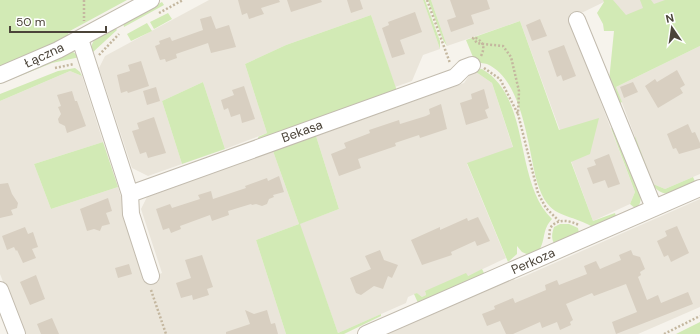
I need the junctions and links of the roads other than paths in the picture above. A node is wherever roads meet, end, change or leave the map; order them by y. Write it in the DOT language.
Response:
graph roads {
  1 [pos="151,0"];
  2 [pos="577,20"];
  3 [pos="83,37"];
  4 [pos="472,65"];
  5 [pos="0,75"];
  6 [pos="700,188"];
  7 [pos="130,194"];
  8 [pos="654,208"];
  9 [pos="151,276"];
  10 [pos="0,290"];
  11 [pos="17,334"];
  12 [pos="366,334"];
  1 -- 3 [label="street, Łączna"];
  2 -- 8 [label="street"];
  3 -- 5 [label="street, Łączna"];
  3 -- 7 [label="street"];
  4 -- 7 [label="street, Bekasa"];
  6 -- 8 [label="street, Perkoza"];
  7 -- 9 [label="street"];
  8 -- 12 [label="street, Perkoza"];
  10 -- 11 [label="street"];
}
